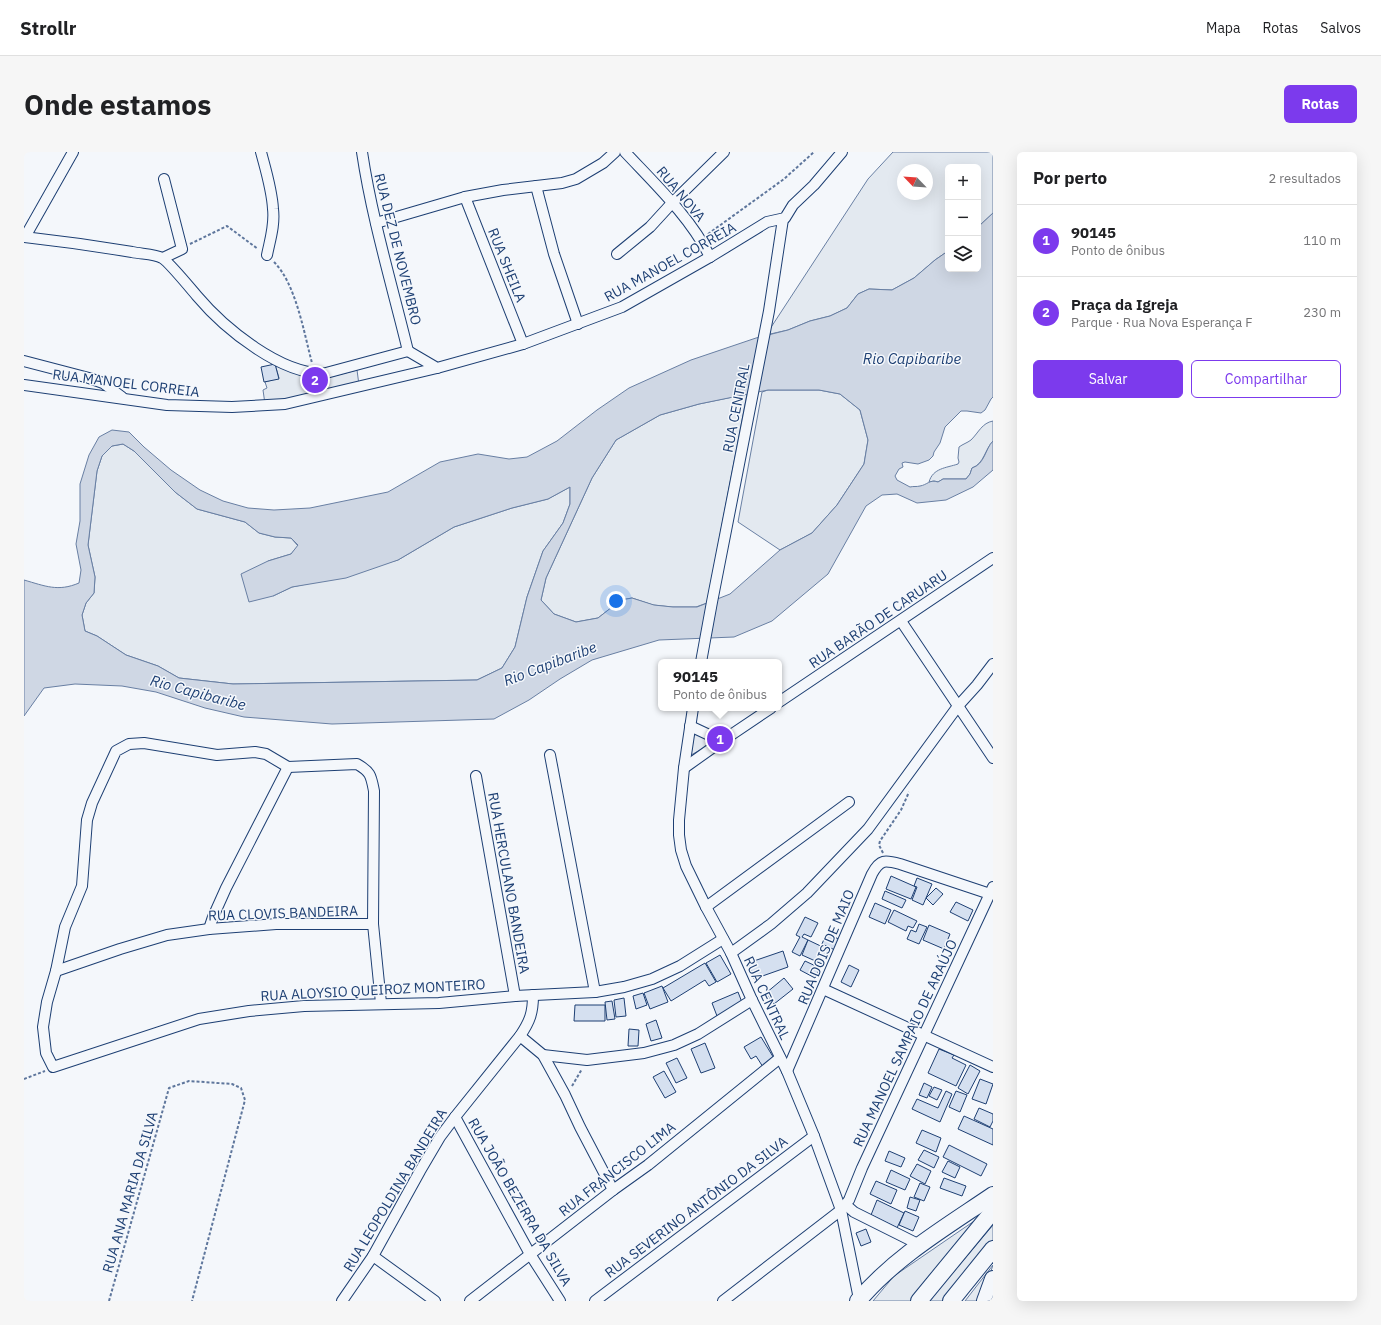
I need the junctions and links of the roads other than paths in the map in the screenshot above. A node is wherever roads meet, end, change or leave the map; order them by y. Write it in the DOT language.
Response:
graph roads {
  1 [pos="73,152"];
  2 [pos="261,152"];
  3 [pos="362,152"];
  4 [pos="615,152"];
  5 [pos="625,152"];
  6 [pos="724,152"];
  7 [pos="842,152"];
  8 [pos="164,179"];
  9 [pos="536,186"];
  10 [pos="465,197"];
  11 [pos="672,203"];
  12 [pos="783,219"];
  13 [pos="376,223"];
  14 [pos="24,237"];
  15 [pos="617,254"];
  16 [pos="267,255"];
  17 [pos="710,257"];
  18 [pos="163,258"];
  19 [pos="578,324"];
  20 [pos="523,344"];
  21 [pos="408,351"];
  22 [pos="24,361"];
  23 [pos="437,368"];
  24 [pos="24,385"];
  25 [pos="128,400"];
  26 [pos="993,558"];
  27 [pos="901,621"];
  28 [pos="702,659"];
  29 [pos="993,664"];
  30 [pos="782,700"];
  31 [pos="958,706"];
  32 [pos="692,711"];
  33 [pos="767,711"];
  34 [pos="690,726"];
  35 [pos="722,741"];
  36 [pos="550,755"];
  37 [pos="993,758"];
  38 [pos="288,767"];
  39 [pos="684,768"];
  40 [pos="476,776"];
  41 [pos="849,802"];
  42 [pos="991,891"];
  43 [pos="706,907"];
  44 [pos="372,924"];
  45 [pos="209,929"];
  46 [pos="723,940"];
  47 [pos="731,953"];
  48 [pos="56,971"];
  49 [pos="823,989"];
  50 [pos="595,992"];
  51 [pos="533,995"];
  52 [pos="515,996"];
  53 [pos="752,1000"];
  54 [pos="381,1003"];
  55 [pos="925,1035"];
  56 [pos="520,1036"];
  57 [pos="542,1055"];
  58 [pos="780,1058"];
  59 [pos="993,1067"];
  60 [pos="787,1071"];
  61 [pos="455,1117"];
  62 [pos="814,1136"];
  63 [pos="613,1190"];
  64 [pos="993,1195"];
  65 [pos="844,1207"];
  66 [pos="993,1211"];
  67 [pos="920,1245"];
  68 [pos="993,1249"];
  69 [pos="530,1254"];
  70 [pos="373,1256"];
  71 [pos="993,1280"];
  72 [pos="858,1300"];
  73 [pos="342,1301"];
  74 [pos="435,1301"];
  75 [pos="470,1301"];
  76 [pos="560,1301"];
  77 [pos="595,1301"];
  78 [pos="723,1301"];
  79 [pos="919,1301"];
  80 [pos="951,1301"];
  81 [pos="985,1301"];
  1 -- 14 [label="street"];
  2 -- 16 [label="street"];
  3 -- 13 [label="street, RUA DEZ DE NOVEMBRO"];
  4 -- 9 [label="street"];
  5 -- 11 [label="street, RUA NOVA"];
  6 -- 11 [label="street"];
  7 -- 12 [label="street"];
  8 -- 18 [label="street"];
  9 -- 10 [label="street"];
  9 -- 19 [label="street"];
  10 -- 13 [label="street"];
  10 -- 20 [label="street, RUA SHEILA"];
  11 -- 15 [label="street"];
  11 -- 17 [label="street, RUA NOVA"];
  12 -- 17 [label="street, RUA MANOEL CORREIA"];
  12 -- 28 [label="street, RUA CENTRAL"];
  13 -- 21 [label="street, RUA DEZ DE NOVEMBRO"];
  14 -- 18 [label="street"];
  17 -- 19 [label="street, RUA MANOEL CORREIA"];
  18 -- 21 [label="street"];
  19 -- 20 [label="street, RUA MANOEL CORREIA"];
  20 -- 23 [label="street, RUA MANOEL CORREIA"];
  21 -- 23 [label="street"];
  22 -- 25 [label="street"];
  23 -- 25 [label="street, RUA MANOEL CORREIA"];
  24 -- 25 [label="street, RUA MANOEL CORREIA"];
  26 -- 27 [label="street, RUA BARÃO DE CARUARU"];
  27 -- 30 [label="street, RUA BARÃO DE CARUARU"];
  27 -- 31 [label="street"];
  29 -- 31 [label="street"];
  31 -- 37 [label="street"];
  31 -- 47 [label="street"];
  32 -- 34 [label="street, RUA CENTRAL"];
  33 -- 35 [label="street"];
  34 -- 35 [label="street"];
  34 -- 39 [label="street, RUA CENTRAL"];
  35 -- 39 [label="street"];
  36 -- 50 [label="street"];
  38 -- 44 [label="street"];
  38 -- 45 [label="street"];
  38 -- 48 [label="street"];
  39 -- 43 [label="street, RUA CENTRAL"];
  40 -- 52 [label="street, RUA HERCULANO BANDEIRA"];
  41 -- 43 [label="street"];
  42 -- 49 [label="street, RUA DOIS DE MAIO"];
  42 -- 55 [label="street, RUA MANOEL SAMPAIO DE ARAÚJO"];
  43 -- 46 [label="street, RUA CENTRAL"];
  44 -- 45 [label="street, RUA CLOVIS BANDEIRA"];
  44 -- 54 [label="street"];
  45 -- 48 [label="street, RUA CLOVIS BANDEIRA"];
  46 -- 47 [label="street, RUA CENTRAL"];
  46 -- 50 [label="street, RUA ALOYSIO QUEIROZ MONTEIRO"];
  47 -- 53 [label="street, RUA CENTRAL"];
  48 -- 54 [label="street, RUA ALOYSIO QUEIROZ MONTEIRO"];
  49 -- 55 [label="street"];
  49 -- 60 [label="street, RUA DOIS DE MAIO"];
  50 -- 51 [label="street, RUA ALOYSIO QUEIROZ MONTEIRO"];
  51 -- 52 [label="street, RUA ALOYSIO QUEIROZ MONTEIRO"];
  51 -- 56 [label="street, RUA LEOPOLDINA BANDEIRA"];
  52 -- 54 [label="street, RUA ALOYSIO QUEIROZ MONTEIRO"];
  53 -- 57 [label="street"];
  53 -- 58 [label="street, RUA CENTRAL"];
  55 -- 59 [label="street"];
  55 -- 65 [label="street, RUA MANOEL SAMPAIO DE ARAÚJO"];
  56 -- 57 [label="street"];
  56 -- 61 [label="street, RUA LEOPOLDINA BANDEIRA"];
  57 -- 63 [label="street"];
  58 -- 60 [label="street, RUA CENTRAL"];
  58 -- 63 [label="street, RUA FRANCISCO LIMA"];
  60 -- 62 [label="street, RUA CENTRAL"];
  61 -- 69 [label="street, RUA JOÃO BEZERRA DA SILVA"];
  61 -- 70 [label="street, RUA LEOPOLDINA BANDEIRA"];
  62 -- 65 [label="street, RUA CENTRAL"];
  62 -- 77 [label="street, RUA SEVERINO ANTÔNIO DA SILVA"];
  63 -- 69 [label="street, RUA FRANCISCO LIMA"];
  64 -- 67 [label="highway"];
  65 -- 67 [label="street"];
  65 -- 72 [label="street, RUA CENTRAL"];
  65 -- 78 [label="street"];
  66 -- 79 [label="highway"];
  67 -- 72 [label="highway"];
  68 -- 80 [label="highway"];
  69 -- 75 [label="street, RUA FRANCISCO LIMA"];
  69 -- 76 [label="street, RUA JOÃO BEZERRA DA SILVA"];
  70 -- 73 [label="street, RUA LEOPOLDINA BANDEIRA"];
  70 -- 74 [label="street"];
  71 -- 81 [label="highway"];
}
